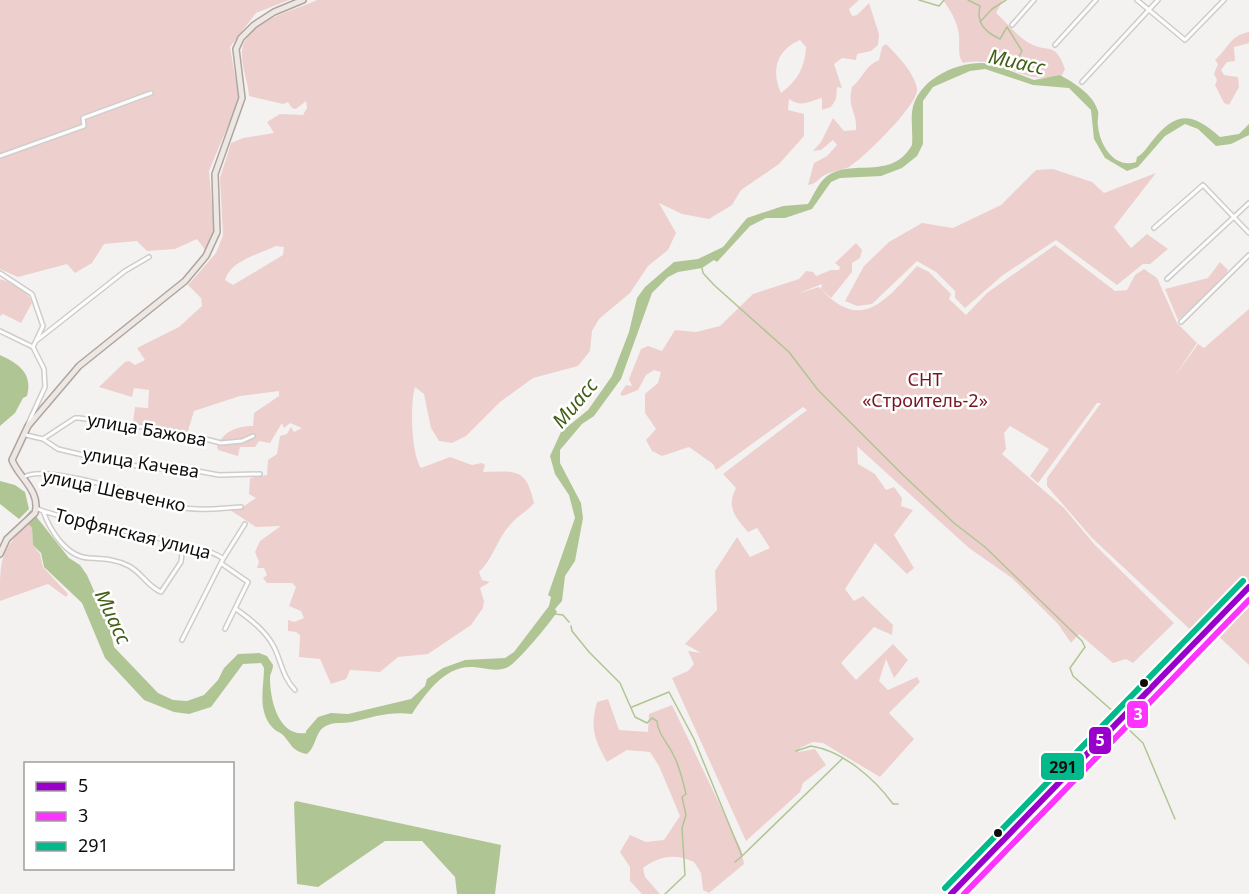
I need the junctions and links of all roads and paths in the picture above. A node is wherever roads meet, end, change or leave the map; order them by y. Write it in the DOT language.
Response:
graph roads {
  1 [pos="303,0"];
  2 [pos="1034,0"];
  3 [pos="1096,0"];
  4 [pos="1137,0"];
  5 [pos="1158,0"];
  6 [pos="1224,0"];
  7 [pos="1148,10"];
  8 [pos="1012,25"];
  9 [pos="1055,45"];
  10 [pos="1082,82"];
  11 [pos="151,93"];
  12 [pos="0,156"];
  13 [pos="1249,203"];
  14 [pos="1233,217"];
  15 [pos="1154,228"];
  16 [pos="1249,233"];
  17 [pos="1249,255"];
  18 [pos="149,257"];
  19 [pos="0,273"];
  20 [pos="1167,279"];
  21 [pos="1181,322"];
  22 [pos="0,331"];
  23 [pos="36,341"];
  24 [pos="33,347"];
  25 [pos="28,426"];
  26 [pos="26,435"];
  27 [pos="253,436"];
  28 [pos="43,439"];
  29 [pos="261,474"];
  30 [pos="24,477"];
  31 [pos="241,507"];
  32 [pos="38,510"];
  33 [pos="245,524"];
  34 [pos="183,544"];
  35 [pos="0,554"];
  36 [pos="222,561"];
  37 [pos="1249,588"];
  38 [pos="236,609"];
  39 [pos="225,628"];
  40 [pos="182,640"];
  41 [pos="295,690"];
  42 [pos="951,894"];
  1 -- 25 [label="main road"];
  2 -- 8 [label="street"];
  3 -- 9 [label="street"];
  4 -- 7 [label="street"];
  5 -- 7 [label="street"];
  6 -- 7 [label="street"];
  7 -- 10 [label="street"];
  11 -- 12 [label="street"];
  13 -- 14 [label="street"];
  14 -- 15 [label="street"];
  14 -- 16 [label="street"];
  14 -- 20 [label="street"];
  17 -- 21 [label="street"];
  18 -- 23 [label="street"];
  19 -- 23 [label="street"];
  22 -- 24 [label="street"];
  23 -- 24 [label="street"];
  24 -- 25 [label="street"];
  25 -- 26 [label="main road"];
  26 -- 28 [label="street, улица Качева"];
  26 -- 30 [label="main road"];
  27 -- 28 [label="street, улица Бажова"];
  28 -- 29 [label="street, улица Качева"];
  30 -- 31 [label="street, улица Шевченко"];
  30 -- 32 [label="main road"];
  32 -- 34 [label="street, Торфянская улица"];
  32 -- 34 [label="street"];
  32 -- 35 [label="main road"];
  33 -- 36 [label="street"];
  34 -- 36 [label="street, Торфянская улица"];
  36 -- 38 [label="street, Торфянская улица"];
  36 -- 40 [label="street"];
  37 -- 42 [label="main road"];
  38 -- 39 [label="street"];
  38 -- 41 [label="street"];
}
